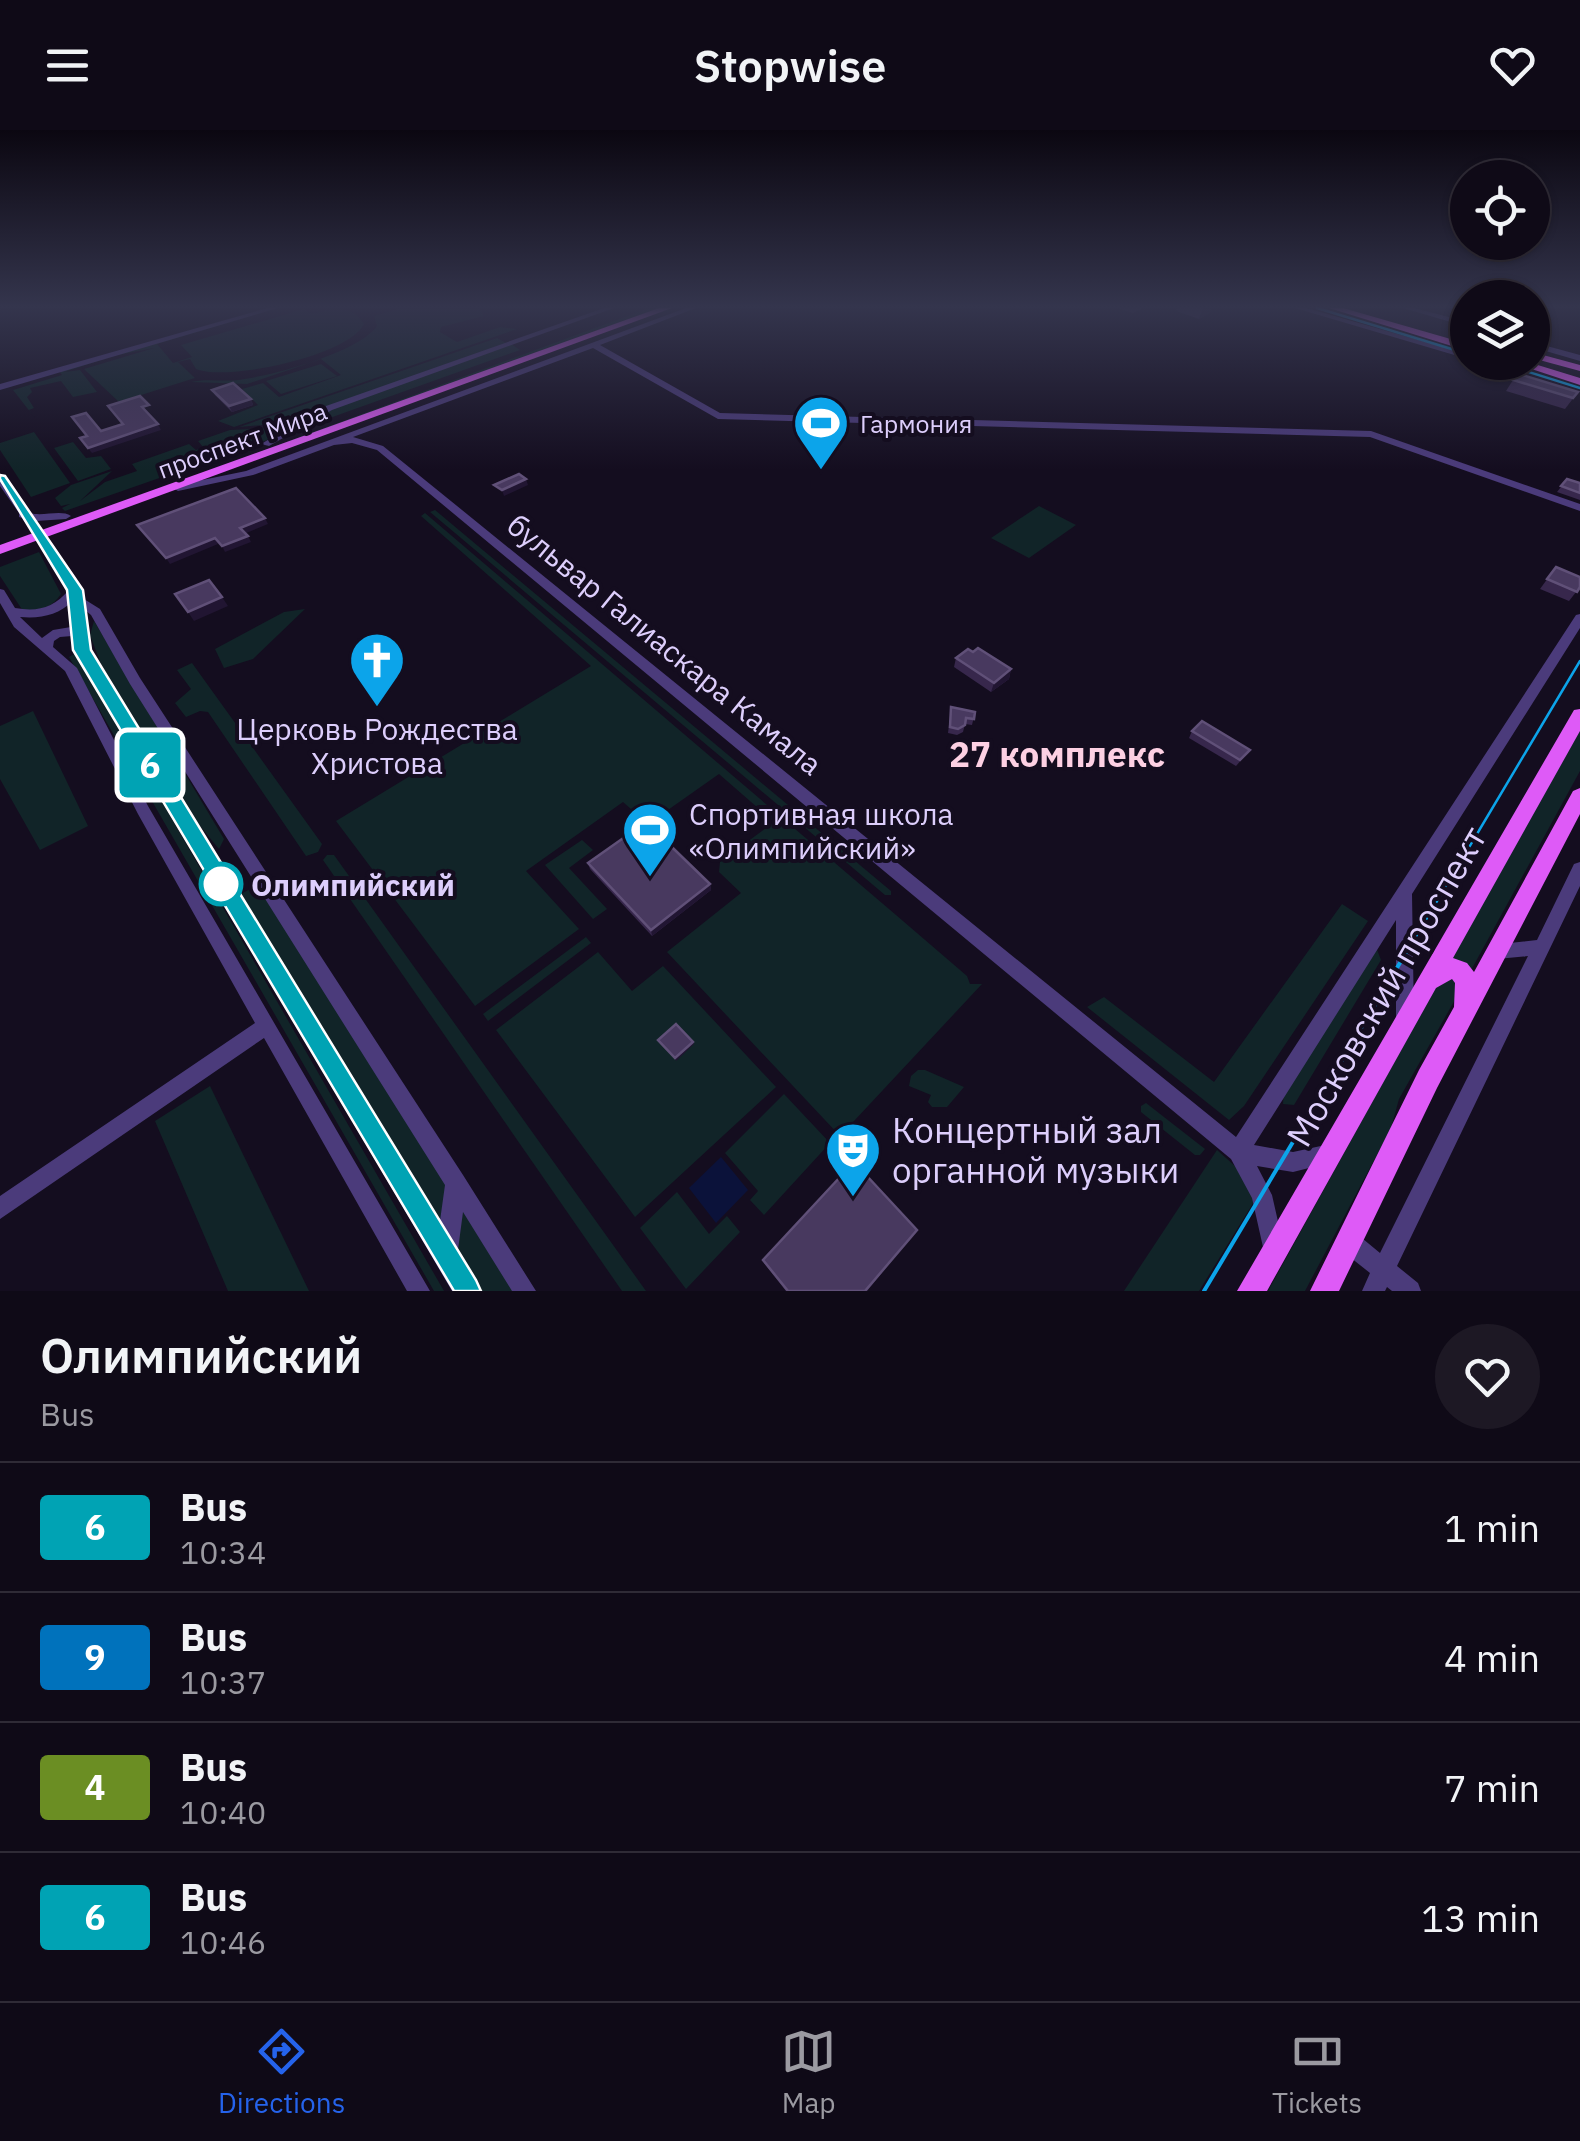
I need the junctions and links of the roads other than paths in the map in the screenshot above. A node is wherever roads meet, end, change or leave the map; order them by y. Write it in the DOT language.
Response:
graph roads {
  1 [pos="86,362"];
  2 [pos="457,362"];
  3 [pos="493,362"];
  4 [pos="519,362"];
  5 [pos="544,362"];
  6 [pos="624,362"];
  7 [pos="1550,366"];
  8 [pos="1550,367"];
  9 [pos="1580,368"];
  10 [pos="1580,382"];
  11 [pos="0,387"];
  12 [pos="446,389"];
  13 [pos="410,413"];
  14 [pos="387,422"];
  15 [pos="331,442"];
  16 [pos="266,444"];
  17 [pos="380,448"];
  18 [pos="0,479"];
  19 [pos="173,484"];
  20 [pos="1580,508"];
  21 [pos="31,526"];
  22 [pos="0,540"];
  23 [pos="0,550"];
  24 [pos="0,594"];
  25 [pos="77,595"];
  26 [pos="10,611"];
  27 [pos="1580,618"];
  28 [pos="77,631"];
  29 [pos="47,647"];
  30 [pos="1580,715"];
  31 [pos="1580,796"];
  32 [pos="1580,869"];
  33 [pos="1404,891"];
  34 [pos="1542,947"];
  35 [pos="1497,951"];
  36 [pos="1426,984"];
  37 [pos="1465,1010"];
  38 [pos="1406,1019"];
  39 [pos="265,1028"];
  40 [pos="1238,1152"];
  41 [pos="1330,1154"];
  42 [pos="456,1182"];
  43 [pos="0,1208"];
  44 [pos="1349,1242"];
  45 [pos="1273,1254"];
  46 [pos="446,1258"];
  47 [pos="1384,1270"];
  48 [pos="418,1291"];
  49 [pos="465,1291"];
  50 [pos="525,1291"];
  51 [pos="1251,1291"];
  52 [pos="1324,1291"];
  53 [pos="1373,1291"];
  54 [pos="1410,1291"];
  1 -- 11 [label="street"];
  2 -- 16 [label="street"];
  3 -- 16 [label="main road, проспект Мира"];
  4 -- 12 [label="main road, проспект Мира"];
  5 -- 13 [label="street"];
  6 -- 20 [label="street"];
  7 -- 9 [label="main road"];
  8 -- 10 [label="main road"];
  12 -- 13 [label="street"];
  12 -- 19 [label="main road, проспект Мира"];
  13 -- 14 [label="street"];
  14 -- 15 [label="street"];
  14 -- 17 [label="street"];
  15 -- 17 [label="street"];
  15 -- 19 [label="street"];
  16 -- 19 [label="main road, проспект Мира"];
  17 -- 40 [label="street, бульвар Галиаскара Камала"];
  18 -- 21 [label="street"];
  19 -- 21 [label="main road, проспект Мира"];
  19 -- 21 [label="main road, проспект Мира"];
  21 -- 22 [label="main road, проспект Мира"];
  21 -- 23 [label="main road, проспект Мира"];
  21 -- 25 [label="street"];
  24 -- 26 [label="street"];
  25 -- 26 [label="street"];
  25 -- 28 [label="street"];
  25 -- 42 [label="street"];
  26 -- 29 [label="street"];
  27 -- 33 [label="street"];
  28 -- 29 [label="street"];
  28 -- 46 [label="street"];
  29 -- 39 [label="street"];
  30 -- 36 [label="main road, Московский проспект"];
  31 -- 35 [label="main road"];
  32 -- 34 [label="street"];
  33 -- 38 [label="street"];
  33 -- 40 [label="street"];
  34 -- 35 [label="street"];
  34 -- 47 [label="street"];
  35 -- 37 [label="main road"];
  36 -- 37 [label="main road"];
  36 -- 38 [label="main road, Московский проспект"];
  37 -- 44 [label="main road"];
  38 -- 41 [label="main road, Московский проспект"];
  39 -- 43 [label="street"];
  39 -- 48 [label="street"];
  40 -- 41 [label="street, бульвар Галиаскара Камала"];
  40 -- 45 [label="street, бульвар Галиаскара Камала"];
  41 -- 45 [label="main road, Московский проспект"];
  42 -- 46 [label="street"];
  42 -- 50 [label="street"];
  44 -- 47 [label="street"];
  44 -- 52 [label="main road"];
  45 -- 51 [label="main road, Московский проспект"];
  46 -- 49 [label="street"];
  47 -- 53 [label="street"];
  47 -- 54 [label="street"];
}
